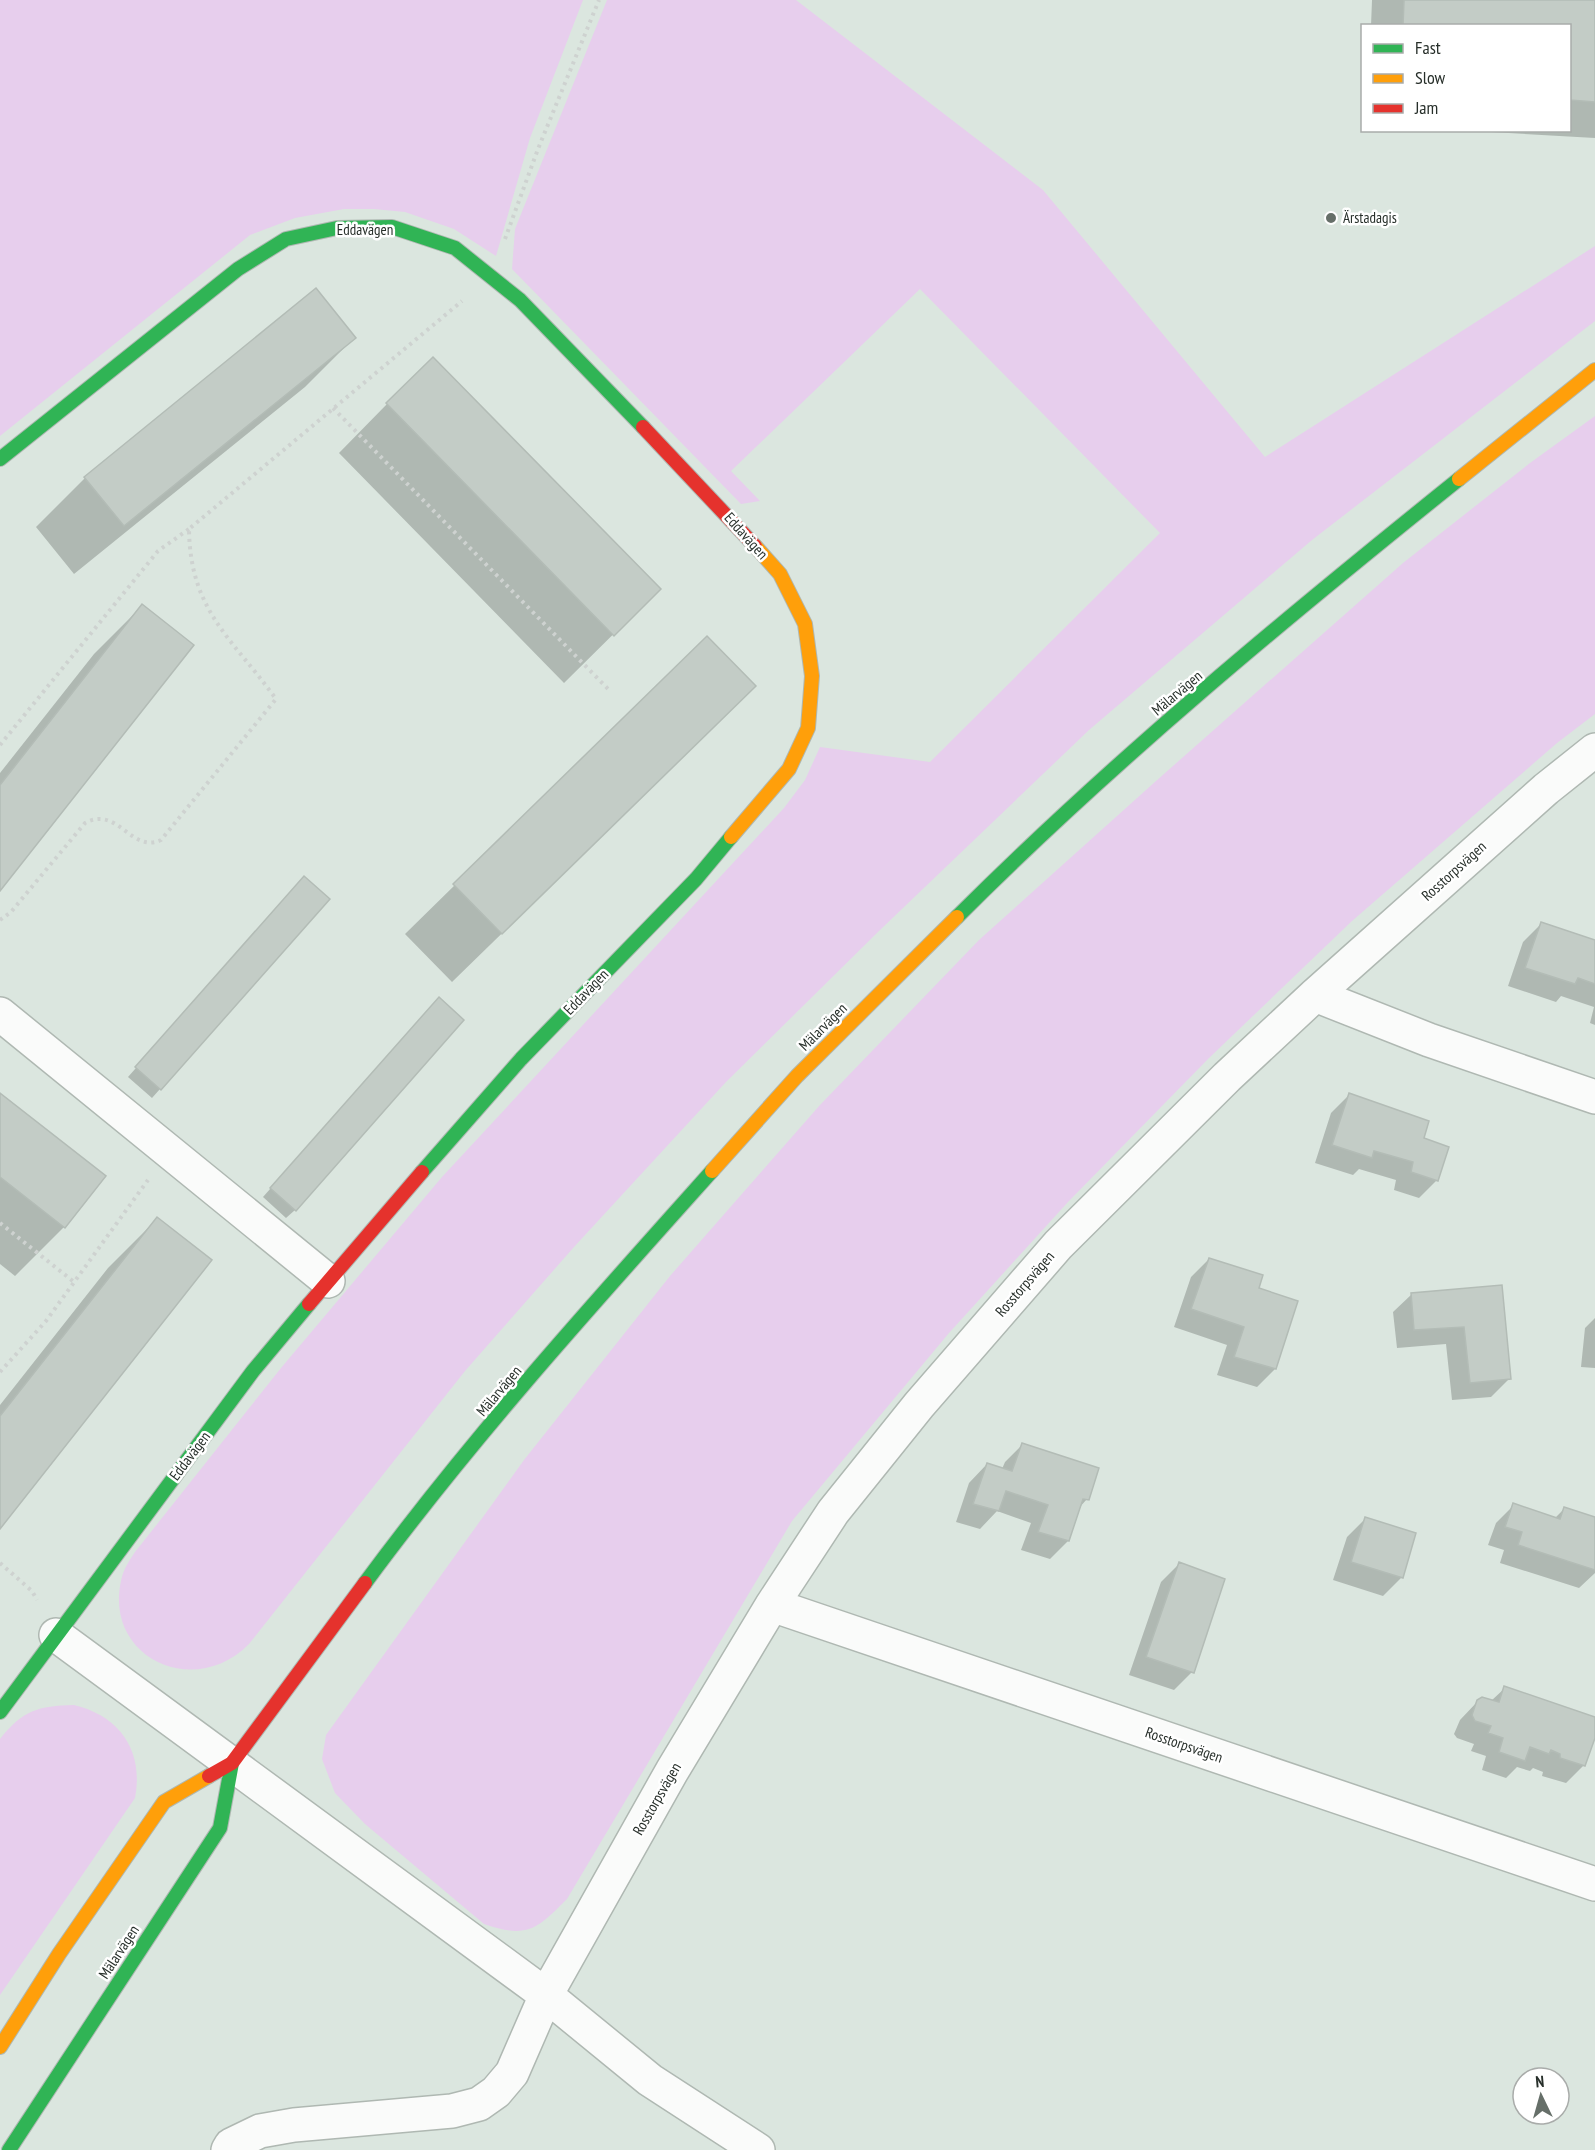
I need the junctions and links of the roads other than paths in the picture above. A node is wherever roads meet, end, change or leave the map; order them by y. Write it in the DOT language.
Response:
graph roads {
  1 [pos="1595,370"];
  2 [pos="1595,379"];
  3 [pos="1541,415"];
  4 [pos="0,459"];
  5 [pos="1595,750"];
  6 [pos="1315,995"];
  7 [pos="0,1014"];
  8 [pos="1595,1097"];
  9 [pos="328,1281"];
  10 [pos="772,1605"];
  11 [pos="56,1635"];
  12 [pos="0,1712"];
  13 [pos="232,1763"];
  14 [pos="1595,1884"];
  15 [pos="546,1995"];
  16 [pos="0,2047"];
  17 [pos="9,2150"];
  18 [pos="228,2150"];
  19 [pos="758,2150"];
  1 -- 3 [label="main road, Mälarvägen"];
  2 -- 3 [label="main road, Mälarvägen"];
  3 -- 13 [label="main road, Mälarvägen"];
  4 -- 9 [label="main road, Eddavägen"];
  5 -- 6 [label="street, Rosstorpsvägen"];
  6 -- 8 [label="street"];
  6 -- 10 [label="street, Rosstorpsvägen"];
  7 -- 9 [label="street"];
  9 -- 11 [label="main road, Eddavägen"];
  10 -- 14 [label="street, Rosstorpsvägen"];
  10 -- 15 [label="street, Rosstorpsvägen"];
  11 -- 12 [label="main road, Eddavägen"];
  11 -- 13 [label="street"];
  13 -- 15 [label="street"];
  13 -- 16 [label="main road, Mälarvägen"];
  13 -- 17 [label="main road, Mälarvägen"];
  15 -- 18 [label="street, Rosstorpsvägen"];
  15 -- 19 [label="street"];
}
